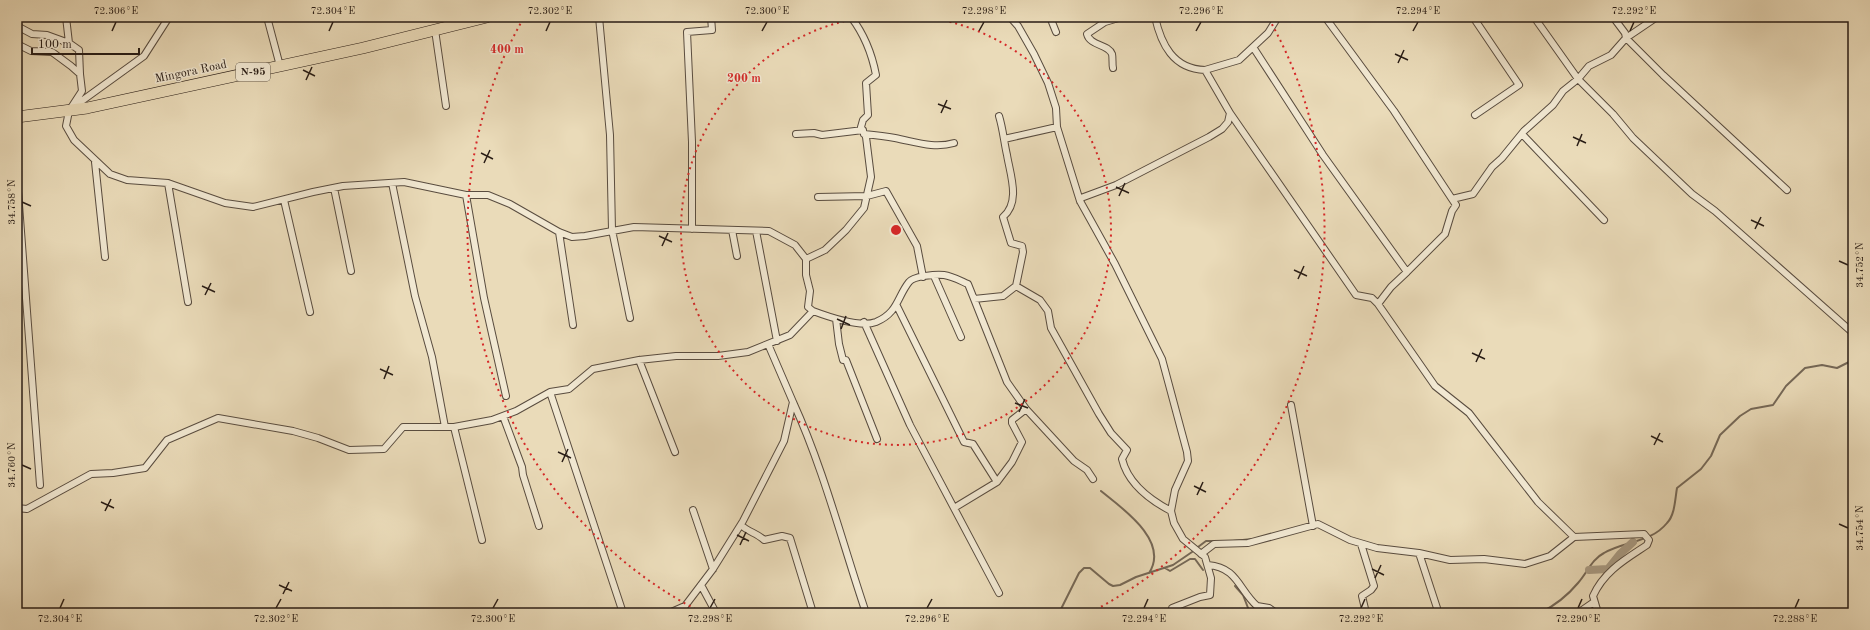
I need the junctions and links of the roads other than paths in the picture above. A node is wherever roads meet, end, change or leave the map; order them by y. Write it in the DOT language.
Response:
graph roads {
  1 [pos="66,17"];
  2 [pos="169,17"];
  3 [pos="266,17"];
  4 [pos="487,17"];
  5 [pos="599,17"];
  6 [pos="711,17"];
  7 [pos="851,17"];
  8 [pos="1010,17"];
  9 [pos="1050,17"];
  10 [pos="1122,17"];
  11 [pos="1155,17"];
  12 [pos="1278,17"];
  13 [pos="1325,17"];
  14 [pos="1473,17"];
  15 [pos="1534,17"];
  16 [pos="1613,17"];
  17 [pos="1657,17"];
  18 [pos="17,26"];
  19 [pos="435,30"];
  20 [pos="1056,32"];
  21 [pos="1626,38"];
  22 [pos="17,44"];
  23 [pos="69,44"];
  24 [pos="1253,47"];
  25 [pos="280,66"];
  26 [pos="1113,68"];
  27 [pos="1205,70"];
  28 [pos="80,74"];
  29 [pos="1578,79"];
  30 [pos="446,106"];
  31 [pos="69,111"];
  32 [pos="1230,113"];
  33 [pos="1475,115"];
  34 [pos="999,116"];
  35 [pos="17,117"];
  36 [pos="1057,127"];
  37 [pos="863,132"];
  38 [pos="796,134"];
  39 [pos="1522,134"];
  40 [pos="1004,139"];
  41 [pos="954,143"];
  42 [pos="95,162"];
  43 [pos="17,178"];
  44 [pos="168,183"];
  45 [pos="392,183"];
  46 [pos="334,188"];
  47 [pos="1787,190"];
  48 [pos="466,195"];
  49 [pos="867,196"];
  50 [pos="818,197"];
  51 [pos="1452,199"];
  52 [pos="284,200"];
  53 [pos="1080,200"];
  54 [pos="1604,220"];
  55 [pos="692,229"];
  56 [pos="612,230"];
  57 [pos="732,230"];
  58 [pos="756,231"];
  59 [pos="559,232"];
  60 [pos="737,256"];
  61 [pos="105,257"];
  62 [pos="806,259"];
  63 [pos="351,271"];
  64 [pos="1407,272"];
  65 [pos="923,276"];
  66 [pos="934,276"];
  67 [pos="1016,286"];
  68 [pos="974,299"];
  69 [pos="188,302"];
  70 [pos="1378,304"];
  71 [pos="897,306"];
  72 [pos="813,311"];
  73 [pos="310,312"];
  74 [pos="630,318"];
  75 [pos="836,319"];
  76 [pos="864,322"];
  77 [pos="573,325"];
  78 [pos="1853,334"];
  79 [pos="961,337"];
  80 [pos="777,341"];
  81 [pos="768,344"];
  82 [pos="638,360"];
  83 [pos="550,392"];
  84 [pos="506,396"];
  85 [pos="793,402"];
  86 [pos="1291,405"];
  87 [pos="1026,409"];
  88 [pos="503,416"];
  89 [pos="445,427"];
  90 [pos="454,427"];
  91 [pos="877,439"];
  92 [pos="675,452"];
  93 [pos="1093,479"];
  94 [pos="997,482"];
  95 [pos="40,485"];
  96 [pos="17,508"];
  97 [pos="954,508"];
  98 [pos="693,510"];
  99 [pos="1171,511"];
  100 [pos="741,525"];
  101 [pos="539,526"];
  102 [pos="1313,526"];
  103 [pos="1574,537"];
  104 [pos="482,540"];
  105 [pos="1361,544"];
  106 [pos="1419,552"];
  107 [pos="1201,554"];
  108 [pos="1208,566"];
  109 [pos="713,569"];
  110 [pos="701,585"];
  111 [pos="999,593"];
  112 [pos="1594,602"];
  113 [pos="1437,608"];
  114 [pos="623,613"];
  115 [pos="669,613"];
  116 [pos="716,613"];
  117 [pos="813,613"];
  118 [pos="866,613"];
  119 [pos="1172,613"];
  120 [pos="1276,613"];
  121 [pos="1366,613"];
  122 [pos="1578,613"];
  123 [pos="1598,613"];
  1 -- 23 [label="street"];
  2 -- 31 [label="street"];
  3 -- 25 [label="street"];
  4 -- 19 [label="highway, Mingora Road / N-95"];
  5 -- 56 [label="street"];
  6 -- 55 [label="street"];
  7 -- 37 [label="street"];
  8 -- 36 [label="street"];
  9 -- 20 [label="street"];
  10 -- 26 [label="street"];
  11 -- 27 [label="street"];
  12 -- 24 [label="street"];
  13 -- 51 [label="street"];
  14 -- 33 [label="street"];
  15 -- 29 [label="street"];
  16 -- 21 [label="street"];
  17 -- 21 [label="street"];
  18 -- 23 [label="street"];
  19 -- 25 [label="highway, Mingora Road / N-95"];
  19 -- 30 [label="street"];
  21 -- 29 [label="street"];
  21 -- 47 [label="street"];
  22 -- 28 [label="street"];
  23 -- 28 [label="street"];
  24 -- 27 [label="street"];
  24 -- 64 [label="street"];
  25 -- 31 [label="highway, Mingora Road / N-95"];
  27 -- 32 [label="street"];
  28 -- 31 [label="street"];
  29 -- 39 [label="street"];
  29 -- 78 [label="street"];
  31 -- 35 [label="highway, Mingora Road / N-95"];
  31 -- 42 [label="street"];
  32 -- 53 [label="street"];
  32 -- 70 [label="street"];
  34 -- 40 [label="street"];
  36 -- 40 [label="street"];
  36 -- 53 [label="street"];
  37 -- 38 [label="street"];
  37 -- 41 [label="street"];
  37 -- 49 [label="street"];
  39 -- 51 [label="street"];
  39 -- 54 [label="street"];
  40 -- 67 [label="street"];
  42 -- 44 [label="street"];
  42 -- 61 [label="street"];
  43 -- 95 [label="street"];
  44 -- 52 [label="street"];
  44 -- 69 [label="street"];
  45 -- 46 [label="street"];
  45 -- 48 [label="street"];
  45 -- 89 [label="street"];
  46 -- 52 [label="street"];
  46 -- 63 [label="street"];
  48 -- 59 [label="street"];
  48 -- 84 [label="street"];
  49 -- 50 [label="street"];
  49 -- 62 [label="street"];
  49 -- 65 [label="street"];
  51 -- 64 [label="street"];
  52 -- 73 [label="street"];
  53 -- 99 [label="street"];
  55 -- 56 [label="street"];
  55 -- 57 [label="street"];
  56 -- 59 [label="street"];
  56 -- 74 [label="street"];
  57 -- 58 [label="street"];
  57 -- 60 [label="street"];
  58 -- 62 [label="street"];
  58 -- 80 [label="street"];
  59 -- 77 [label="street"];
  62 -- 72 [label="street"];
  64 -- 70 [label="street"];
  65 -- 66 [label="street"];
  65 -- 71 [label="street"];
  66 -- 68 [label="street"];
  66 -- 79 [label="street"];
  67 -- 68 [label="street"];
  67 -- 99 [label="street"];
  68 -- 87 [label="street"];
  70 -- 103 [label="street"];
  71 -- 76 [label="street"];
  71 -- 94 [label="street"];
  72 -- 75 [label="street"];
  72 -- 80 [label="street"];
  75 -- 76 [label="street"];
  75 -- 91 [label="street"];
  76 -- 97 [label="street"];
  80 -- 81 [label="street"];
  81 -- 82 [label="street"];
  81 -- 85 [label="street"];
  82 -- 83 [label="street"];
  82 -- 92 [label="street"];
  83 -- 88 [label="street"];
  83 -- 114 [label="street"];
  85 -- 100 [label="street"];
  85 -- 118 [label="street"];
  86 -- 102 [label="street"];
  87 -- 93 [label="street"];
  87 -- 94 [label="street"];
  88 -- 90 [label="street"];
  88 -- 101 [label="street"];
  89 -- 90 [label="street"];
  89 -- 96 [label="street"];
  90 -- 104 [label="street"];
  94 -- 97 [label="street"];
  97 -- 111 [label="street"];
  98 -- 109 [label="street"];
  99 -- 107 [label="street"];
  100 -- 109 [label="street"];
  100 -- 117 [label="street"];
  102 -- 105 [label="street"];
  102 -- 107 [label="street"];
  103 -- 106 [label="street"];
  103 -- 112 [label="street"];
  105 -- 106 [label="street"];
  105 -- 121 [label="street"];
  106 -- 113 [label="street"];
  107 -- 108 [label="street"];
  108 -- 119 [label="street"];
  108 -- 120 [label="street"];
  109 -- 110 [label="street"];
  110 -- 115 [label="street"];
  110 -- 116 [label="street"];
  112 -- 122 [label="street"];
  112 -- 123 [label="street"];
}
